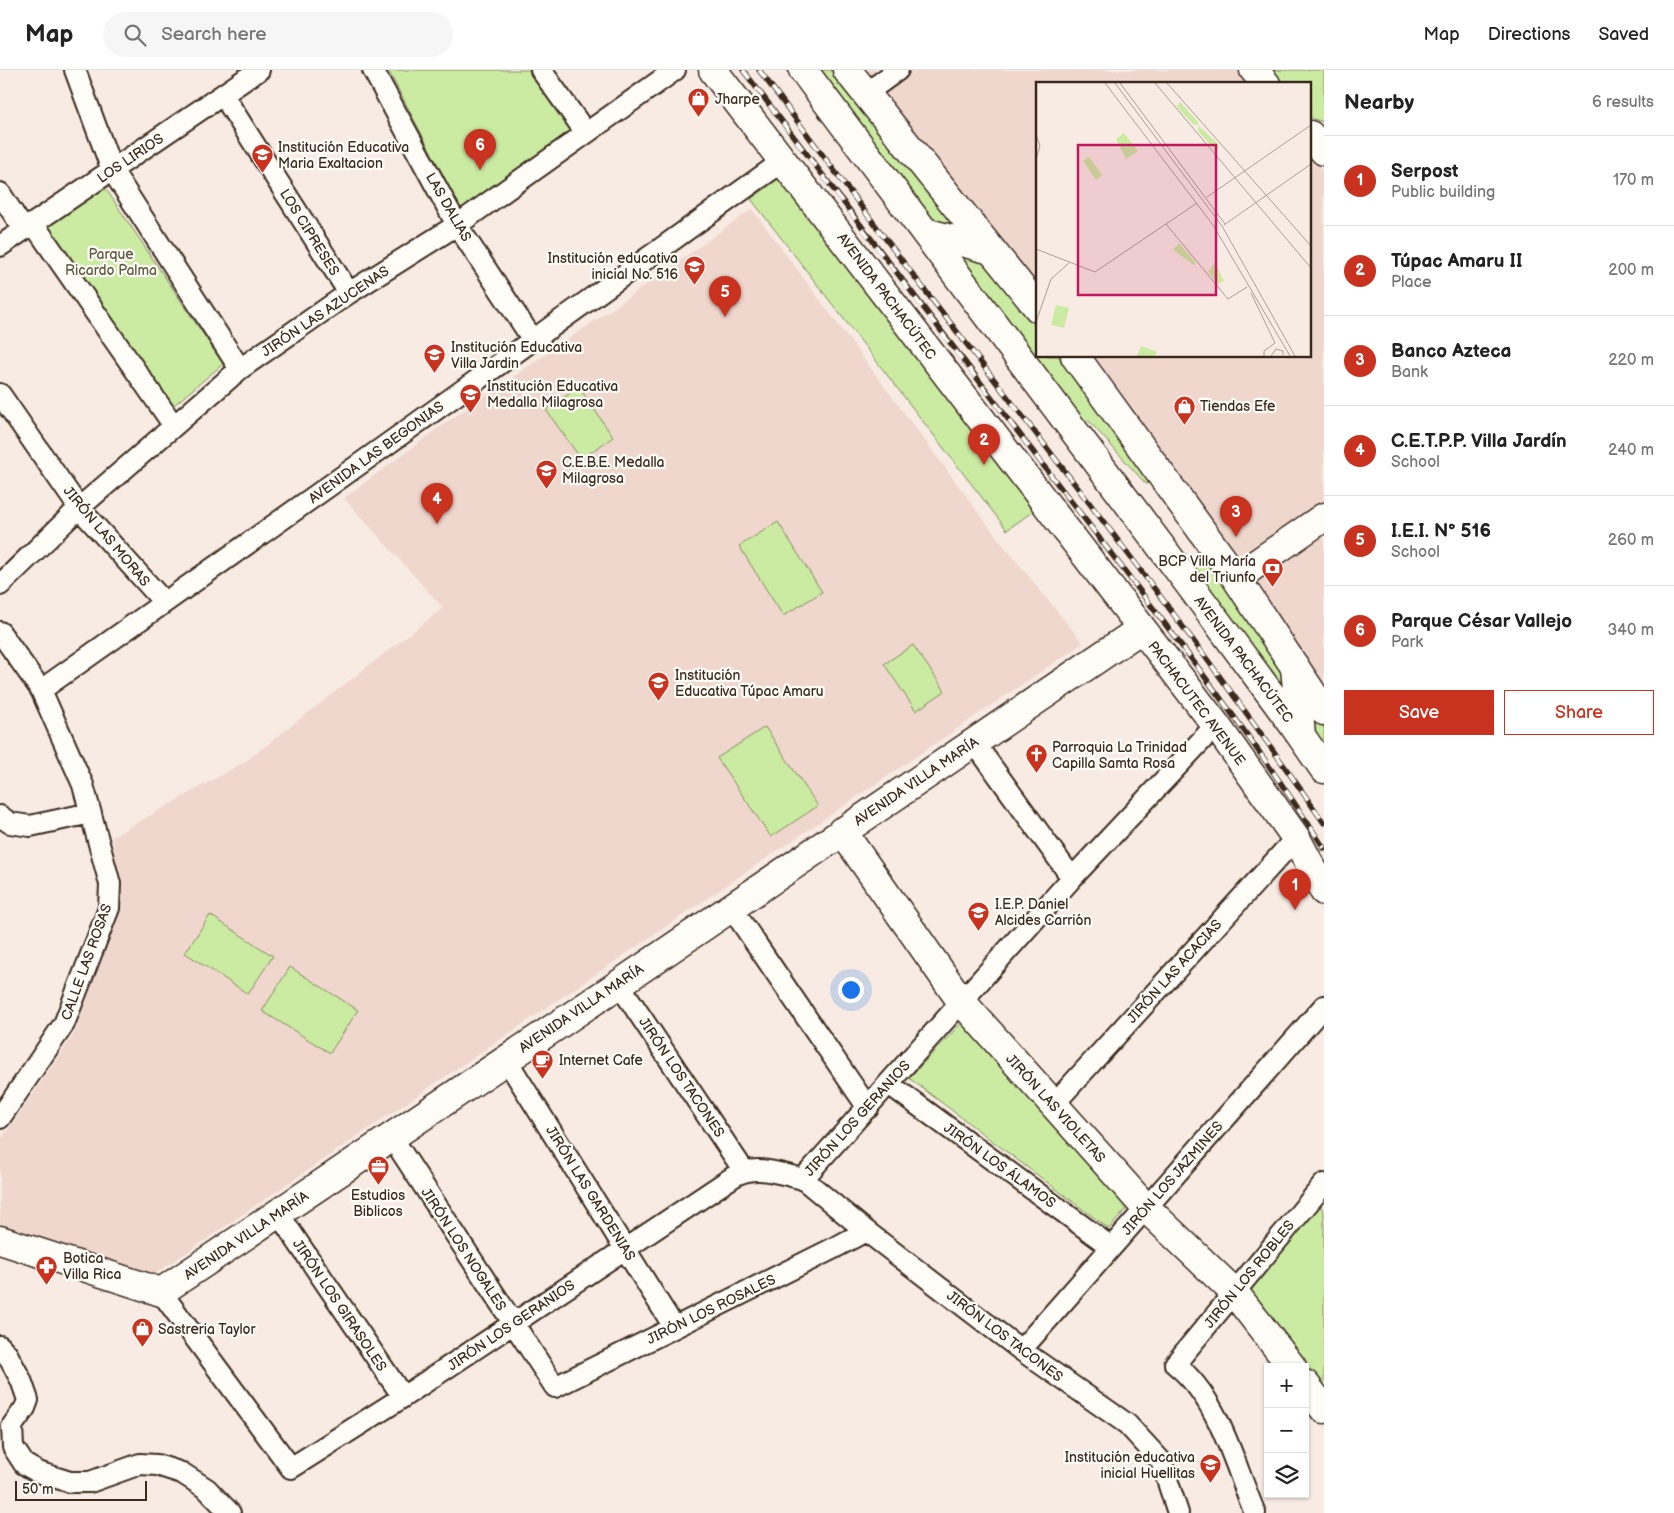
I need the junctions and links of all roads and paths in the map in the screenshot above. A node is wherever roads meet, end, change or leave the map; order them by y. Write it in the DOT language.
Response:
graph roads {
  1 [pos="75,70"];
  2 [pos="259,70"];
  3 [pos="373,70"];
  4 [pos="540,70"];
  5 [pos="675,70"];
  6 [pos="713,70"];
  7 [pos="803,70"];
  8 [pos="847,70"];
  9 [pos="898,70"];
  10 [pos="1254,70"];
  11 [pos="1264,82"];
  12 [pos="865,94"];
  13 [pos="223,95"];
  14 [pos="586,133"];
  15 [pos="783,161"];
  16 [pos="112,170"];
  17 [pos="0,193"];
  18 [pos="457,225"];
  19 [pos="28,227"];
  20 [pos="925,232"];
  21 [pos="0,246"];
  22 [pos="991,250"];
  23 [pos="349,293"];
  24 [pos="1036,306"];
  25 [pos="532,340"];
  26 [pos="1076,358"];
  27 [pos="240,369"];
  28 [pos="0,394"];
  29 [pos="174,426"];
  30 [pos="79,508"];
  31 [pos="1324,517"];
  32 [pos="1236,578"];
  33 [pos="0,585"];
  34 [pos="164,602"];
  35 [pos="1141,628"];
  36 [pos="0,632"];
  37 [pos="1295,667"];
  38 [pos="41,690"];
  39 [pos="1324,711"];
  40 [pos="1216,725"];
  41 [pos="1301,735"];
  42 [pos="974,742"];
  43 [pos="1324,769"];
  44 [pos="91,813"];
  45 [pos="0,816"];
  46 [pos="842,831"];
  47 [pos="1296,838"];
  48 [pos="1072,878"];
  49 [pos="1324,891"];
  50 [pos="731,907"];
  51 [pos="619,984"];
  52 [pos="961,1001"];
  53 [pos="1324,1006"];
  54 [pos="506,1059"];
  55 [pos="888,1084"];
  56 [pos="1053,1105"];
  57 [pos="868,1108"];
  58 [pos="0,1118"];
  59 [pos="391,1136"];
  60 [pos="744,1171"];
  61 [pos="802,1180"];
  62 [pos="1322,1190"];
  63 [pos="1146,1208"];
  64 [pos="278,1213"];
  65 [pos="866,1231"];
  66 [pos="0,1240"];
  67 [pos="1111,1247"];
  68 [pos="626,1248"];
  69 [pos="161,1292"];
  70 [pos="1234,1292"];
  71 [pos="513,1324"];
  72 [pos="674,1327"];
  73 [pos="0,1346"];
  74 [pos="1021,1350"];
  75 [pos="1289,1363"];
  76 [pos="555,1387"];
  77 [pos="1309,1389"];
  78 [pos="403,1397"];
  79 [pos="1324,1409"];
  80 [pos="6,1429"];
  81 [pos="230,1513"];
  82 [pos="1178,1513"];
  83 [pos="1255,1513"];
  1 -- 16 [label="street"];
  2 -- 13 [label="street, LOS LIRIOS"];
  3 -- 18 [label="street, LAS DALIAS"];
  4 -- 14 [label="street"];
  5 -- 14 [label="street, JIRÓN LAS AZUCENAS"];
  6 -- 15 [label="street"];
  7 -- 20 [label="street, AVENIDA PACHACÚTEC"];
  8 -- 12 [label="street"];
  9 -- 12 [label="street"];
  10 -- 11 [label="street"];
  12 -- 22 [label="street"];
  13 -- 16 [label="street, LOS LIRIOS"];
  13 -- 23 [label="street, LOS CIPRESES"];
  14 -- 18 [label="street, JIRÓN LAS AZUCENAS"];
  15 -- 25 [label="street, AVENIDA LAS BEGONIAS"];
  15 -- 35 [label="street, PACHACUTEC AVENUE"];
  16 -- 19 [label="street, LOS LIRIOS"];
  16 -- 27 [label="street"];
  17 -- 19 [label="street"];
  18 -- 23 [label="street, JIRÓN LAS AZUCENAS"];
  18 -- 25 [label="street, LAS DALIAS"];
  19 -- 21 [label="street, LOS LIRIOS"];
  19 -- 29 [label="street"];
  20 -- 22 [label="street"];
  20 -- 41 [label="street, AVENIDA PACHACÚTEC"];
  22 -- 24 [label="street"];
  23 -- 27 [label="street, JIRÓN LAS AZUCENAS"];
  25 -- 34 [label="street, AVENIDA LAS BEGONIAS"];
  26 -- 32 [label="street"];
  27 -- 29 [label="street, JIRÓN LAS AZUCENAS"];
  28 -- 30 [label="street, JIRÓN LAS MORAS"];
  29 -- 30 [label="street, JIRÓN LAS AZUCENAS"];
  30 -- 33 [label="street, JIRÓN LAS AZUCENAS"];
  30 -- 34 [label="street, JIRÓN LAS MORAS"];
  31 -- 32 [label="street"];
  32 -- 37 [label="street"];
  34 -- 38 [label="street, AVENIDA LAS BEGONIAS"];
  35 -- 40 [label="street, PACHACUTEC AVENUE"];
  35 -- 42 [label="street, AVENIDA VILLA MARÍA"];
  36 -- 38 [label="street, CALLE LAS ROSAS"];
  37 -- 39 [label="street"];
  37 -- 41 [label="street"];
  38 -- 44 [label="street, CALLE LAS ROSAS"];
  40 -- 47 [label="street, PACHACUTEC AVENUE"];
  40 -- 48 [label="street, JIRÓN LOS GERANIOS"];
  41 -- 43 [label="street, AVENIDA PACHACÚTEC"];
  42 -- 46 [label="street, AVENIDA VILLA MARÍA"];
  42 -- 48 [label="street"];
  44 -- 45 [label="street"];
  44 -- 58 [label="street, CALLE LAS ROSAS"];
  46 -- 50 [label="street, AVENIDA VILLA MARÍA"];
  46 -- 52 [label="street, JIRÓN LAS VIOLETAS"];
  47 -- 49 [label="street, PACHACUTEC AVENUE"];
  47 -- 56 [label="street, JIRÓN LAS ACACIAS"];
  48 -- 52 [label="street, JIRÓN LOS GERANIOS"];
  50 -- 51 [label="street, AVENIDA VILLA MARÍA"];
  50 -- 57 [label="street"];
  51 -- 54 [label="street, AVENIDA VILLA MARÍA"];
  51 -- 60 [label="street, JIRÓN LOS TACONES"];
  52 -- 55 [label="street, JIRÓN LOS GERANIOS"];
  52 -- 56 [label="street, JIRÓN LAS VIOLETAS"];
  53 -- 63 [label="street, JIRÓN LOS JAZMINES"];
  54 -- 59 [label="street, AVENIDA VILLA MARÍA"];
  54 -- 68 [label="street, JIRÓN LAS GARDENIAS"];
  55 -- 57 [label="street, JIRÓN LOS GERANIOS"];
  55 -- 67 [label="street, JIRÓN LOS ÁLAMOS"];
  56 -- 63 [label="street, JIRÓN LAS VIOLETAS"];
  57 -- 61 [label="street, JIRÓN LOS GERANIOS"];
  59 -- 64 [label="street, AVENIDA VILLA MARÍA"];
  59 -- 71 [label="street, JIRÓN LOS NOGALES"];
  60 -- 61 [label="street, JIRÓN LOS GERANIOS"];
  60 -- 68 [label="street, JIRÓN LOS GERANIOS"];
  61 -- 65 [label="street, JIRÓN LOS TACONES"];
  62 -- 70 [label="street, JIRÓN LOS ROBLES"];
  63 -- 67 [label="street, JIRÓN LOS JAZMINES"];
  63 -- 70 [label="street, JIRÓN LAS VIOLETAS"];
  64 -- 69 [label="street, AVENIDA VILLA MARÍA"];
  64 -- 78 [label="street, JIRÓN LOS GIRASOLES"];
  65 -- 72 [label="street, JIRÓN LOS ROSALES"];
  65 -- 74 [label="street, JIRÓN LOS TACONES"];
  66 -- 69 [label="street"];
  67 -- 74 [label="street, JIRÓN LOS JAZMINES"];
  68 -- 71 [label="street, JIRÓN LOS GERANIOS"];
  68 -- 72 [label="street, JIRÓN LAS GARDENIAS"];
  69 -- 78 [label="street, JIRÓN LOS GERANIOS"];
  70 -- 75 [label="street, JIRÓN LAS VIOLETAS"];
  70 -- 83 [label="street, JIRÓN LOS ROBLES"];
  71 -- 76 [label="street, JIRÓN LOS NOGALES"];
  71 -- 78 [label="street, JIRÓN LOS GERANIOS"];
  72 -- 76 [label="street, JIRÓN LOS ROSALES"];
  73 -- 80 [label="street"];
  74 -- 82 [label="street, JIRÓN LOS TACONES"];
  77 -- 79 [label="street"];
  80 -- 81 [label="street"];
}
